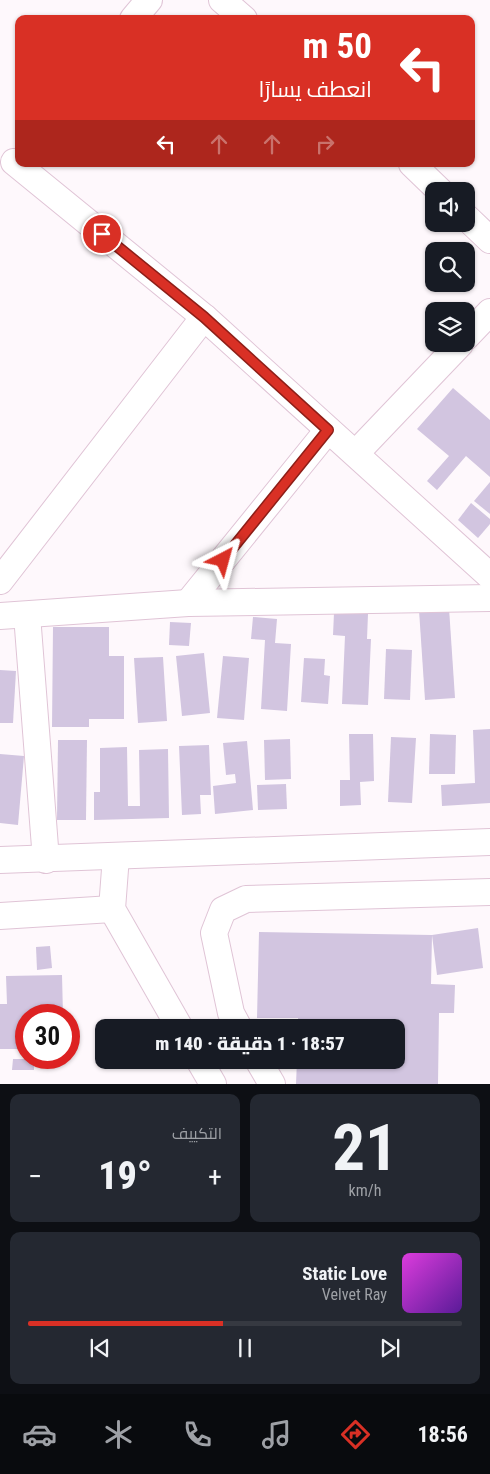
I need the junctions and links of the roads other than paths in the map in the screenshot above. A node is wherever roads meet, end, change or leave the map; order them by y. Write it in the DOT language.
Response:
graph roads {
  1 [pos="149,0"];
  2 [pos="222,0"];
  3 [pos="136,15"];
  4 [pos="239,15"];
  5 [pos="11,165"];
  6 [pos="415,167"];
  7 [pos="431,182"];
  8 [pos="475,226"];
  9 [pos="490,240"];
  10 [pos="490,312"];
  11 [pos="204,317"];
  12 [pos="475,328"];
  13 [pos="452,352"];
  14 [pos="328,430"];
  15 [pos="356,454"];
  16 [pos="490,576"];
  17 [pos="0,581"];
  18 [pos="490,598"];
  19 [pos="188,603"];
  20 [pos="27,615"];
  21 [pos="0,616"];
  22 [pos="490,842"];
  23 [pos="116,856"];
  24 [pos="0,860"];
  25 [pos="46,860"];
  26 [pos="490,892"];
  27 [pos="112,909"];
  28 [pos="0,916"];
  29 [pos="175,1019"];
  30 [pos="234,1019"];
  31 [pos="204,1069"];
  32 [pos="263,1069"];
  33 [pos="213,1084"];
  34 [pos="272,1084"];
  1 -- 3 [label="street"];
  2 -- 4 [label="street"];
  5 -- 11 [label="street"];
  6 -- 7 [label="street"];
  8 -- 9 [label="street"];
  10 -- 12 [label="street"];
  11 -- 14 [label="street"];
  11 -- 17 [label="street"];
  13 -- 15 [label="street"];
  14 -- 15 [label="street"];
  14 -- 19 [label="street"];
  15 -- 16 [label="street"];
  18 -- 19 [label="street"];
  19 -- 20 [label="street"];
  20 -- 21 [label="street"];
  20 -- 25 [label="street"];
  22 -- 23 [label="street"];
  23 -- 25 [label="street"];
  23 -- 27 [label="street"];
  24 -- 25 [label="street"];
  26 -- 30 [label="street"];
  27 -- 28 [label="street"];
  27 -- 29 [label="street"];
  31 -- 33 [label="street"];
  32 -- 34 [label="street"];
}
